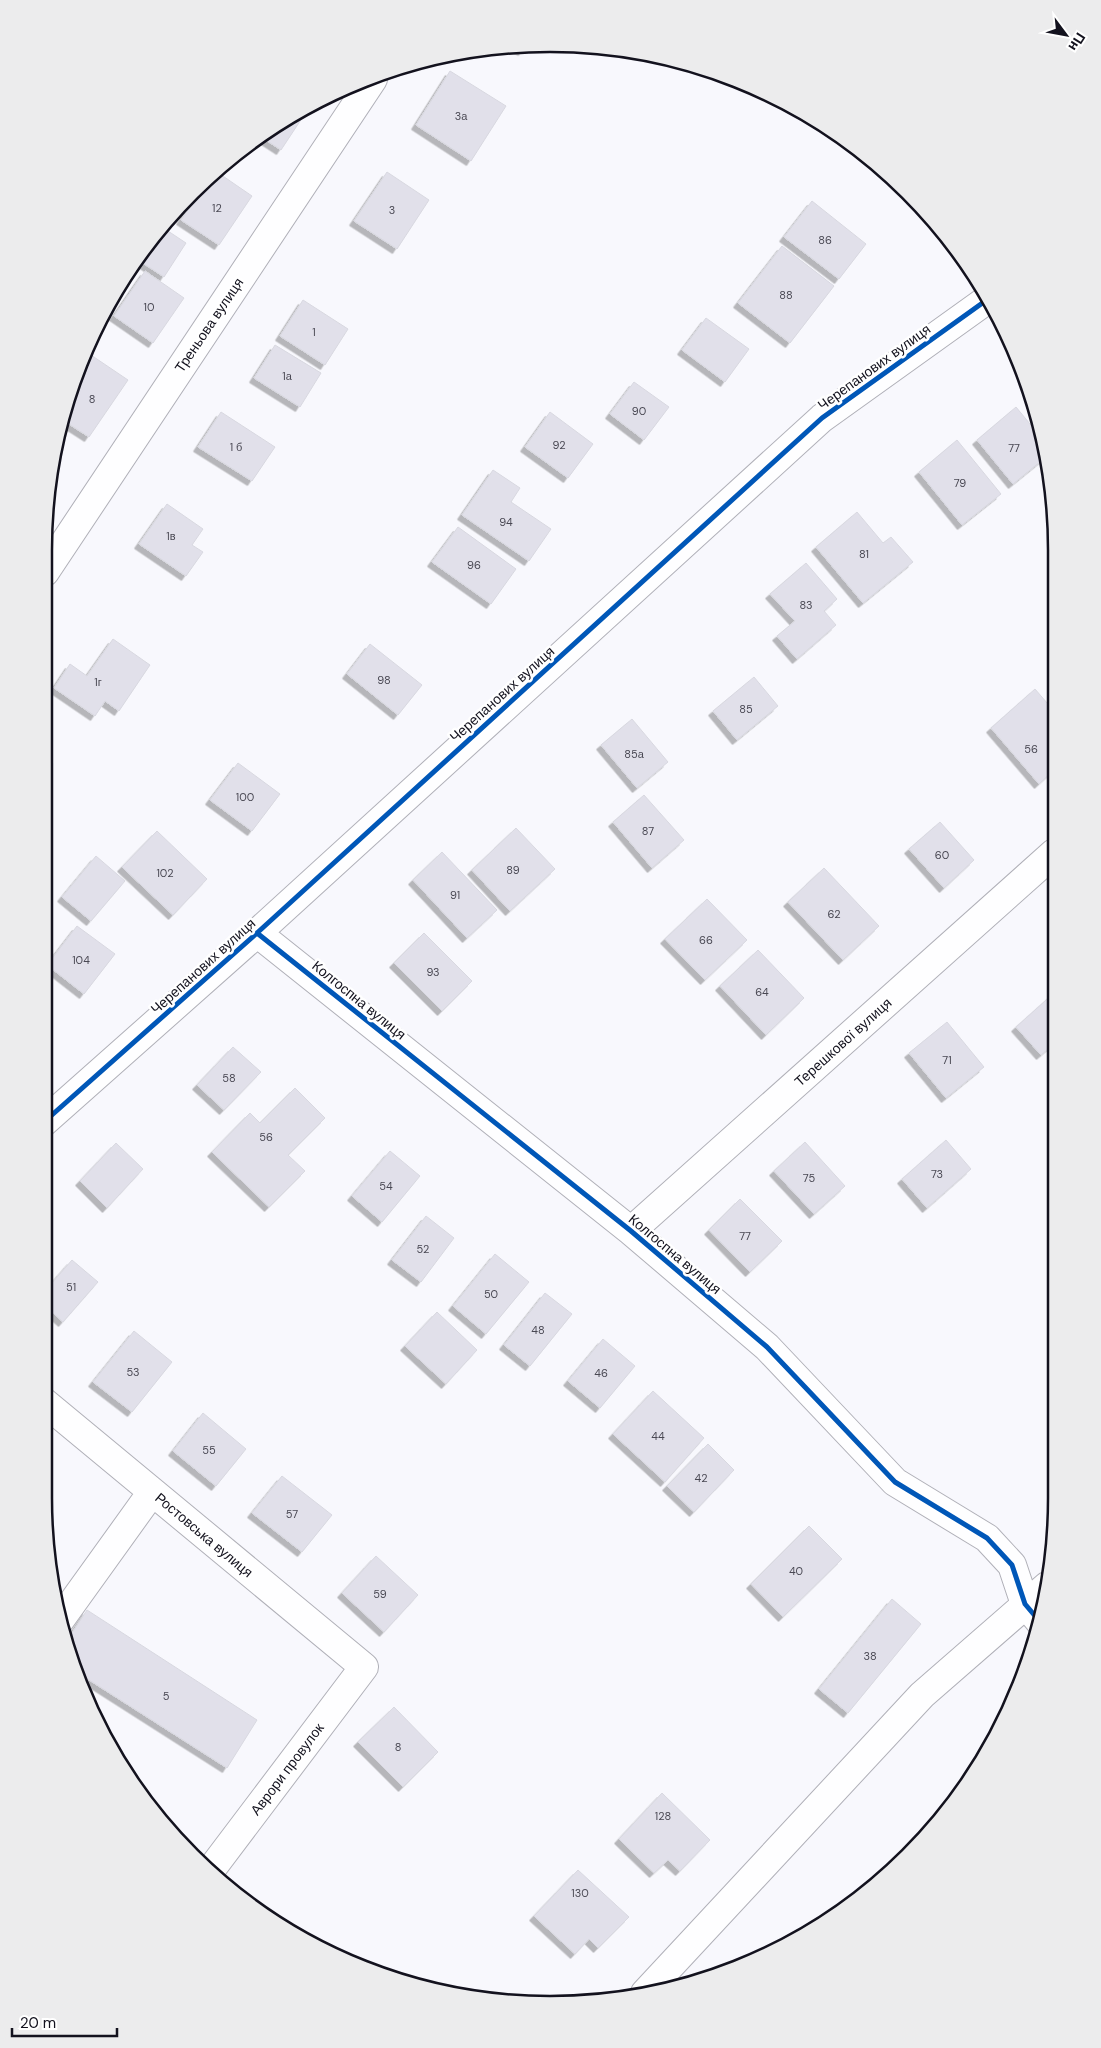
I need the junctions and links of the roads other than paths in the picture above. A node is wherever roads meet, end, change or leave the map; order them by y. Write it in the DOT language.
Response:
graph roads {
  1 [pos="367,88"];
  2 [pos="983,303"];
  3 [pos="53,560"];
  4 [pos="1048,858"];
  5 [pos="257,934"];
  6 [pos="53,1114"];
  7 [pos="631,1231"];
  8 [pos="53,1410"];
  9 [pos="152,1492"];
  10 [pos="66,1612"];
  11 [pos="1033,1614"];
  12 [pos="364,1667"];
  13 [pos="214,1865"];
  14 [pos="652,1985"];
  1 -- 3 [label="street, Треньова вулиця"];
  2 -- 5 [label="street, Черепанових вулиця"];
  4 -- 7 [label="street, Терешкової вулиця"];
  5 -- 6 [label="street, Черепанових вулиця"];
  5 -- 7 [label="street, Колгоспна вулиця"];
  7 -- 11 [label="street, Колгоспна вулиця"];
  8 -- 9 [label="street, Ростовська вулиця"];
  9 -- 10 [label="street"];
  9 -- 12 [label="street, Ростовська вулиця"];
  11 -- 14 [label="street"];
  12 -- 13 [label="street, Аврори провулок"];
}
